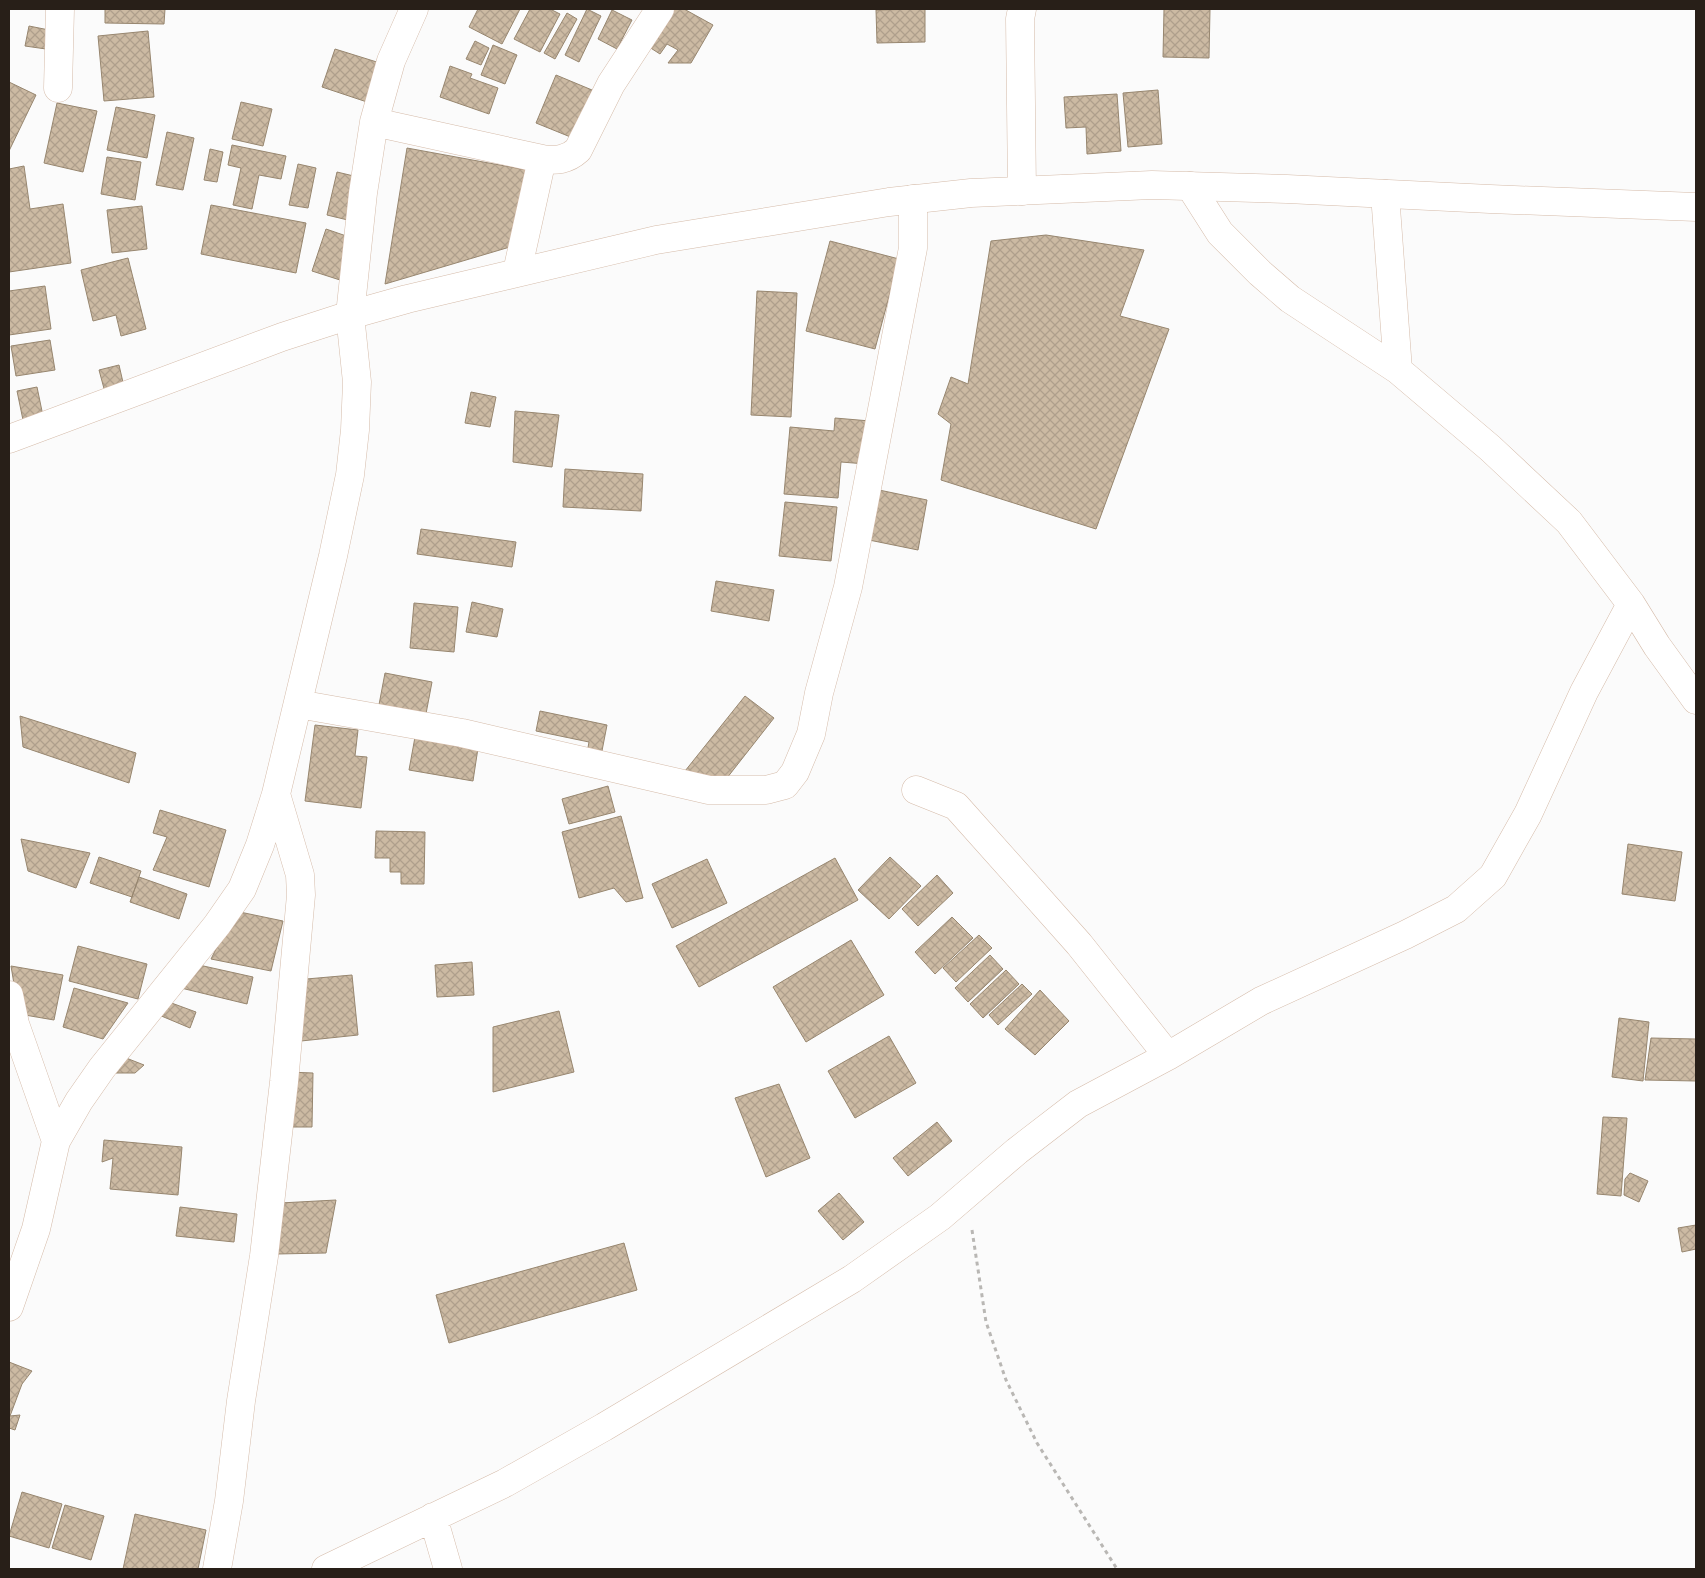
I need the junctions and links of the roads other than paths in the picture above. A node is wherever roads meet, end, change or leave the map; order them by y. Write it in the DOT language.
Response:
graph roads {
  1 [pos="60,9"];
  2 [pos="414,9"];
  3 [pos="660,9"];
  4 [pos="1022,9"];
  5 [pos="58,88"];
  6 [pos="374,122"];
  7 [pos="542,159"];
  8 [pos="1190,186"];
  9 [pos="1022,191"];
  10 [pos="1385,194"];
  11 [pos="913,199"];
  12 [pos="1696,207"];
  13 [pos="517,272"];
  14 [pos="350,315"];
  15 [pos="1398,370"];
  16 [pos="9,439"];
  17 [pos="1631,604"];
  18 [pos="1696,700"];
  19 [pos="298,704"];
  20 [pos="916,790"];
  21 [pos="276,794"];
  22 [pos="9,995"];
  23 [pos="1168,1056"];
  24 [pos="56,1141"];
  25 [pos="9,1308"];
  26 [pos="433,1516"];
  27 [pos="217,1569"];
  28 [pos="326,1569"];
  29 [pos="448,1569"];
  1 -- 5 [label="street"];
  2 -- 6 [label="street"];
  3 -- 7 [label="street"];
  4 -- 9 [label="street"];
  6 -- 7 [label="street"];
  6 -- 14 [label="street"];
  7 -- 13 [label="street"];
  8 -- 9 [label="street"];
  8 -- 10 [label="street"];
  8 -- 15 [label="street"];
  9 -- 11 [label="street"];
  10 -- 12 [label="street"];
  10 -- 15 [label="street"];
  11 -- 13 [label="street"];
  11 -- 19 [label="street"];
  13 -- 14 [label="street"];
  14 -- 16 [label="street"];
  14 -- 19 [label="street"];
  15 -- 17 [label="street"];
  17 -- 18 [label="street"];
  17 -- 23 [label="street"];
  19 -- 21 [label="street"];
  20 -- 23 [label="street"];
  21 -- 24 [label="street"];
  21 -- 27 [label="street"];
  22 -- 24 [label="street"];
  23 -- 26 [label="street"];
  24 -- 25 [label="street"];
  26 -- 28 [label="street"];
  26 -- 29 [label="street"];
}
